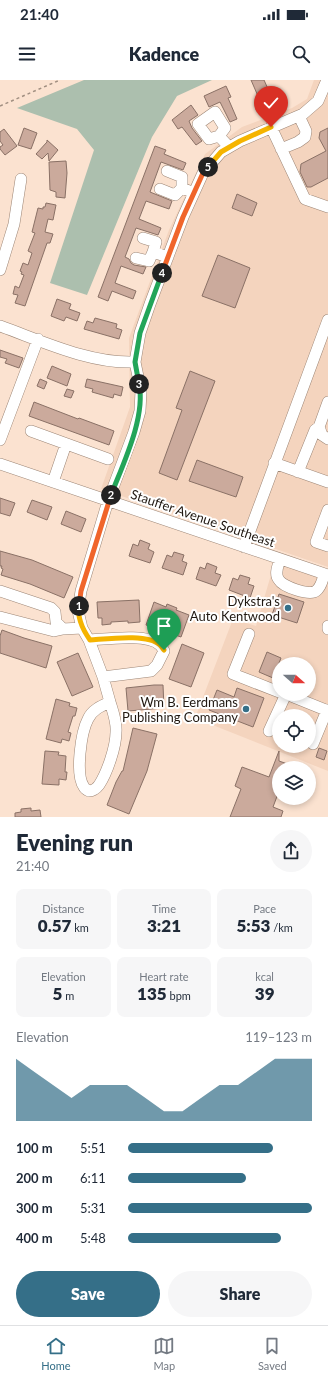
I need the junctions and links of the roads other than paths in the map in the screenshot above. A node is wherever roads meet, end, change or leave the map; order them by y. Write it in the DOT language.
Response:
graph roads {
  1 [pos="327,80"];
  2 [pos="299,116"];
  3 [pos="271,127"];
  4 [pos="219,136"];
  5 [pos="229,147"];
  6 [pos="281,149"];
  7 [pos="167,171"];
  8 [pos="21,179"];
  9 [pos="182,188"];
  10 [pos="160,189"];
  11 [pos="194,193"];
  12 [pos="328,207"];
  13 [pos="143,238"];
  14 [pos="153,252"];
  15 [pos="168,257"];
  16 [pos="136,258"];
  17 [pos="0,270"];
  18 [pos="0,326"];
  19 [pos="327,327"];
  20 [pos="38,339"];
  21 [pos="317,348"];
  22 [pos="328,352"];
  23 [pos="135,362"];
  24 [pos="328,402"];
  25 [pos="319,427"];
  26 [pos="31,431"];
  27 [pos="328,439"];
  28 [pos="0,440"];
  29 [pos="66,444"];
  30 [pos="108,459"];
  31 [pos="274,463"];
  32 [pos="0,464"];
  33 [pos="298,472"];
  34 [pos="52,482"];
  35 [pos="328,482"];
  36 [pos="108,501"];
  37 [pos="328,510"];
  38 [pos="244,546"];
  39 [pos="328,546"];
  40 [pos="280,559"];
  41 [pos="326,574"];
  42 [pos="0,591"];
  43 [pos="0,616"];
  44 [pos="82,628"];
  45 [pos="63,629"];
  46 [pos="249,634"];
  47 [pos="90,640"];
  48 [pos="103,677"];
  49 [pos="272,689"];
  50 [pos="284,701"];
  51 [pos="304,701"];
  52 [pos="110,702"];
  53 [pos="327,711"];
  54 [pos="269,731"];
  55 [pos="316,737"];
  1 -- 2 [label="street"];
  2 -- 3 [label="street"];
  2 -- 6 [label="street"];
  3 -- 5 [label="street"];
  3 -- 6 [label="street"];
  4 -- 5 [label="street"];
  5 -- 11 [label="street"];
  6 -- 12 [label="street"];
  7 -- 9 [label="street"];
  8 -- 17 [label="street"];
  9 -- 10 [label="street"];
  9 -- 11 [label="street"];
  11 -- 15 [label="street"];
  13 -- 14 [label="street"];
  14 -- 15 [label="street"];
  14 -- 16 [label="street"];
  15 -- 23 [label="street"];
  18 -- 20 [label="street"];
  19 -- 21 [label="street"];
  20 -- 23 [label="street"];
  20 -- 28 [label="street"];
  21 -- 22 [label="street"];
  21 -- 31 [label="street"];
  23 -- 36 [label="street"];
  24 -- 25 [label="street"];
  25 -- 27 [label="street"];
  25 -- 33 [label="street"];
  26 -- 29 [label="street"];
  29 -- 30 [label="street"];
  29 -- 34 [label="street"];
  31 -- 33 [label="street"];
  31 -- 38 [label="street"];
  32 -- 34 [label="street, Stauffer Avenue Southeast"];
  33 -- 35 [label="street"];
  34 -- 36 [label="street, Stauffer Avenue Southeast"];
  36 -- 38 [label="street, Stauffer Avenue Southeast"];
  36 -- 44 [label="street"];
  37 -- 39 [label="street"];
  38 -- 40 [label="street, Stauffer Avenue Southeast"];
  40 -- 41 [label="street, Stauffer Avenue Southeast"];
  40 -- 41 [label="street"];
  42 -- 45 [label="street"];
  43 -- 45 [label="street"];
  44 -- 45 [label="street"];
  44 -- 47 [label="street"];
  46 -- 49 [label="street"];
  47 -- 48 [label="street"];
  47 -- 48 [label="street"];
  48 -- 52 [label="street"];
  50 -- 54 [label="street"];
  51 -- 53 [label="street"];
  52 -- 52 [label="street"];
  53 -- 55 [label="street"];
}
